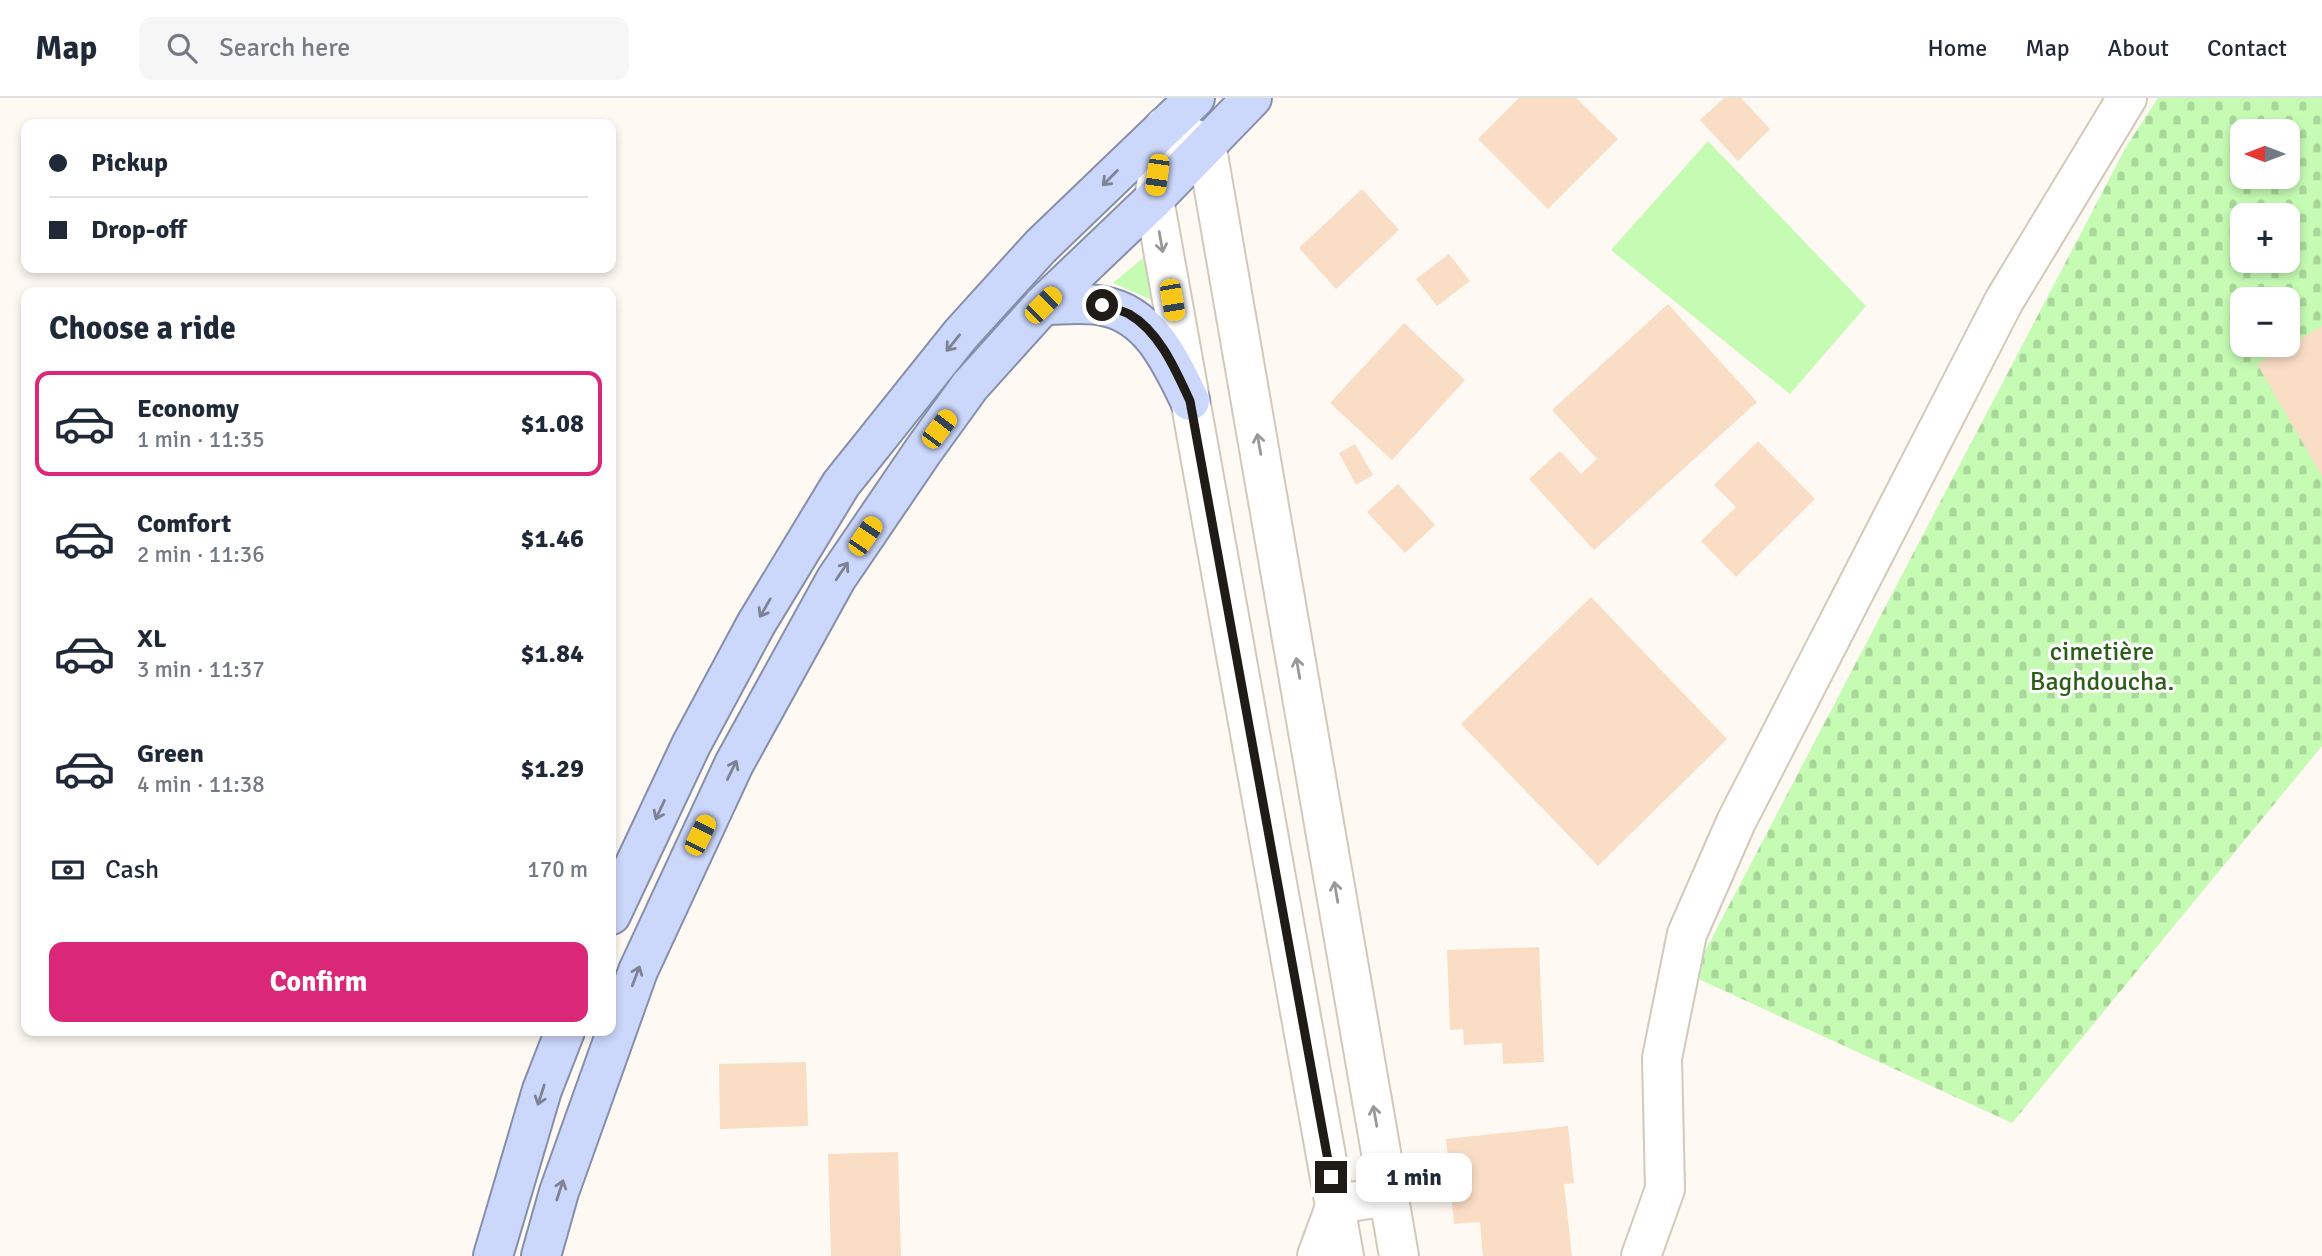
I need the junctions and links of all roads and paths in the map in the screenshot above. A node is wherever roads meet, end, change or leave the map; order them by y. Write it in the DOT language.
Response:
graph roads {
  1 [pos="1195,98"];
  2 [pos="1252,98"];
  3 [pos="2127,98"];
  4 [pos="1164,127"];
  5 [pos="1206,143"];
  6 [pos="1154,199"];
  7 [pos="1043,305"];
  8 [pos="1190,401"];
  9 [pos="616,904"];
  10 [pos="616,1033"];
  11 [pos="563,1036"];
  12 [pos="615,1036"];
  13 [pos="1389,1196"];
  14 [pos="1336,1204"];
  15 [pos="492,1256"];
  16 [pos="541,1256"];
  17 [pos="1317,1256"];
  18 [pos="1344,1256"];
  19 [pos="1399,1256"];
  20 [pos="1642,1256"];
  1 -- 4 [label="highway"];
  2 -- 5 [label="highway"];
  3 -- 20 [label="street"];
  4 -- 5 [label="street"];
  4 -- 6 [label="street"];
  4 -- 9 [label="highway, one-way"];
  5 -- 6 [label="highway"];
  13 -- 5 [label="street, one-way"];
  6 -- 7 [label="highway"];
  6 -- 8 [label="street, one-way"];
  7 -- 8 [label="highway"];
  10 -- 7 [label="highway, one-way"];
  8 -- 14 [label="street"];
  11 -- 15 [label="highway, one-way"];
  16 -- 12 [label="highway, one-way"];
  13 -- 14 [label="street"];
  13 -- 19 [label="street"];
  14 -- 17 [label="street"];
  14 -- 18 [label="street"];
}
